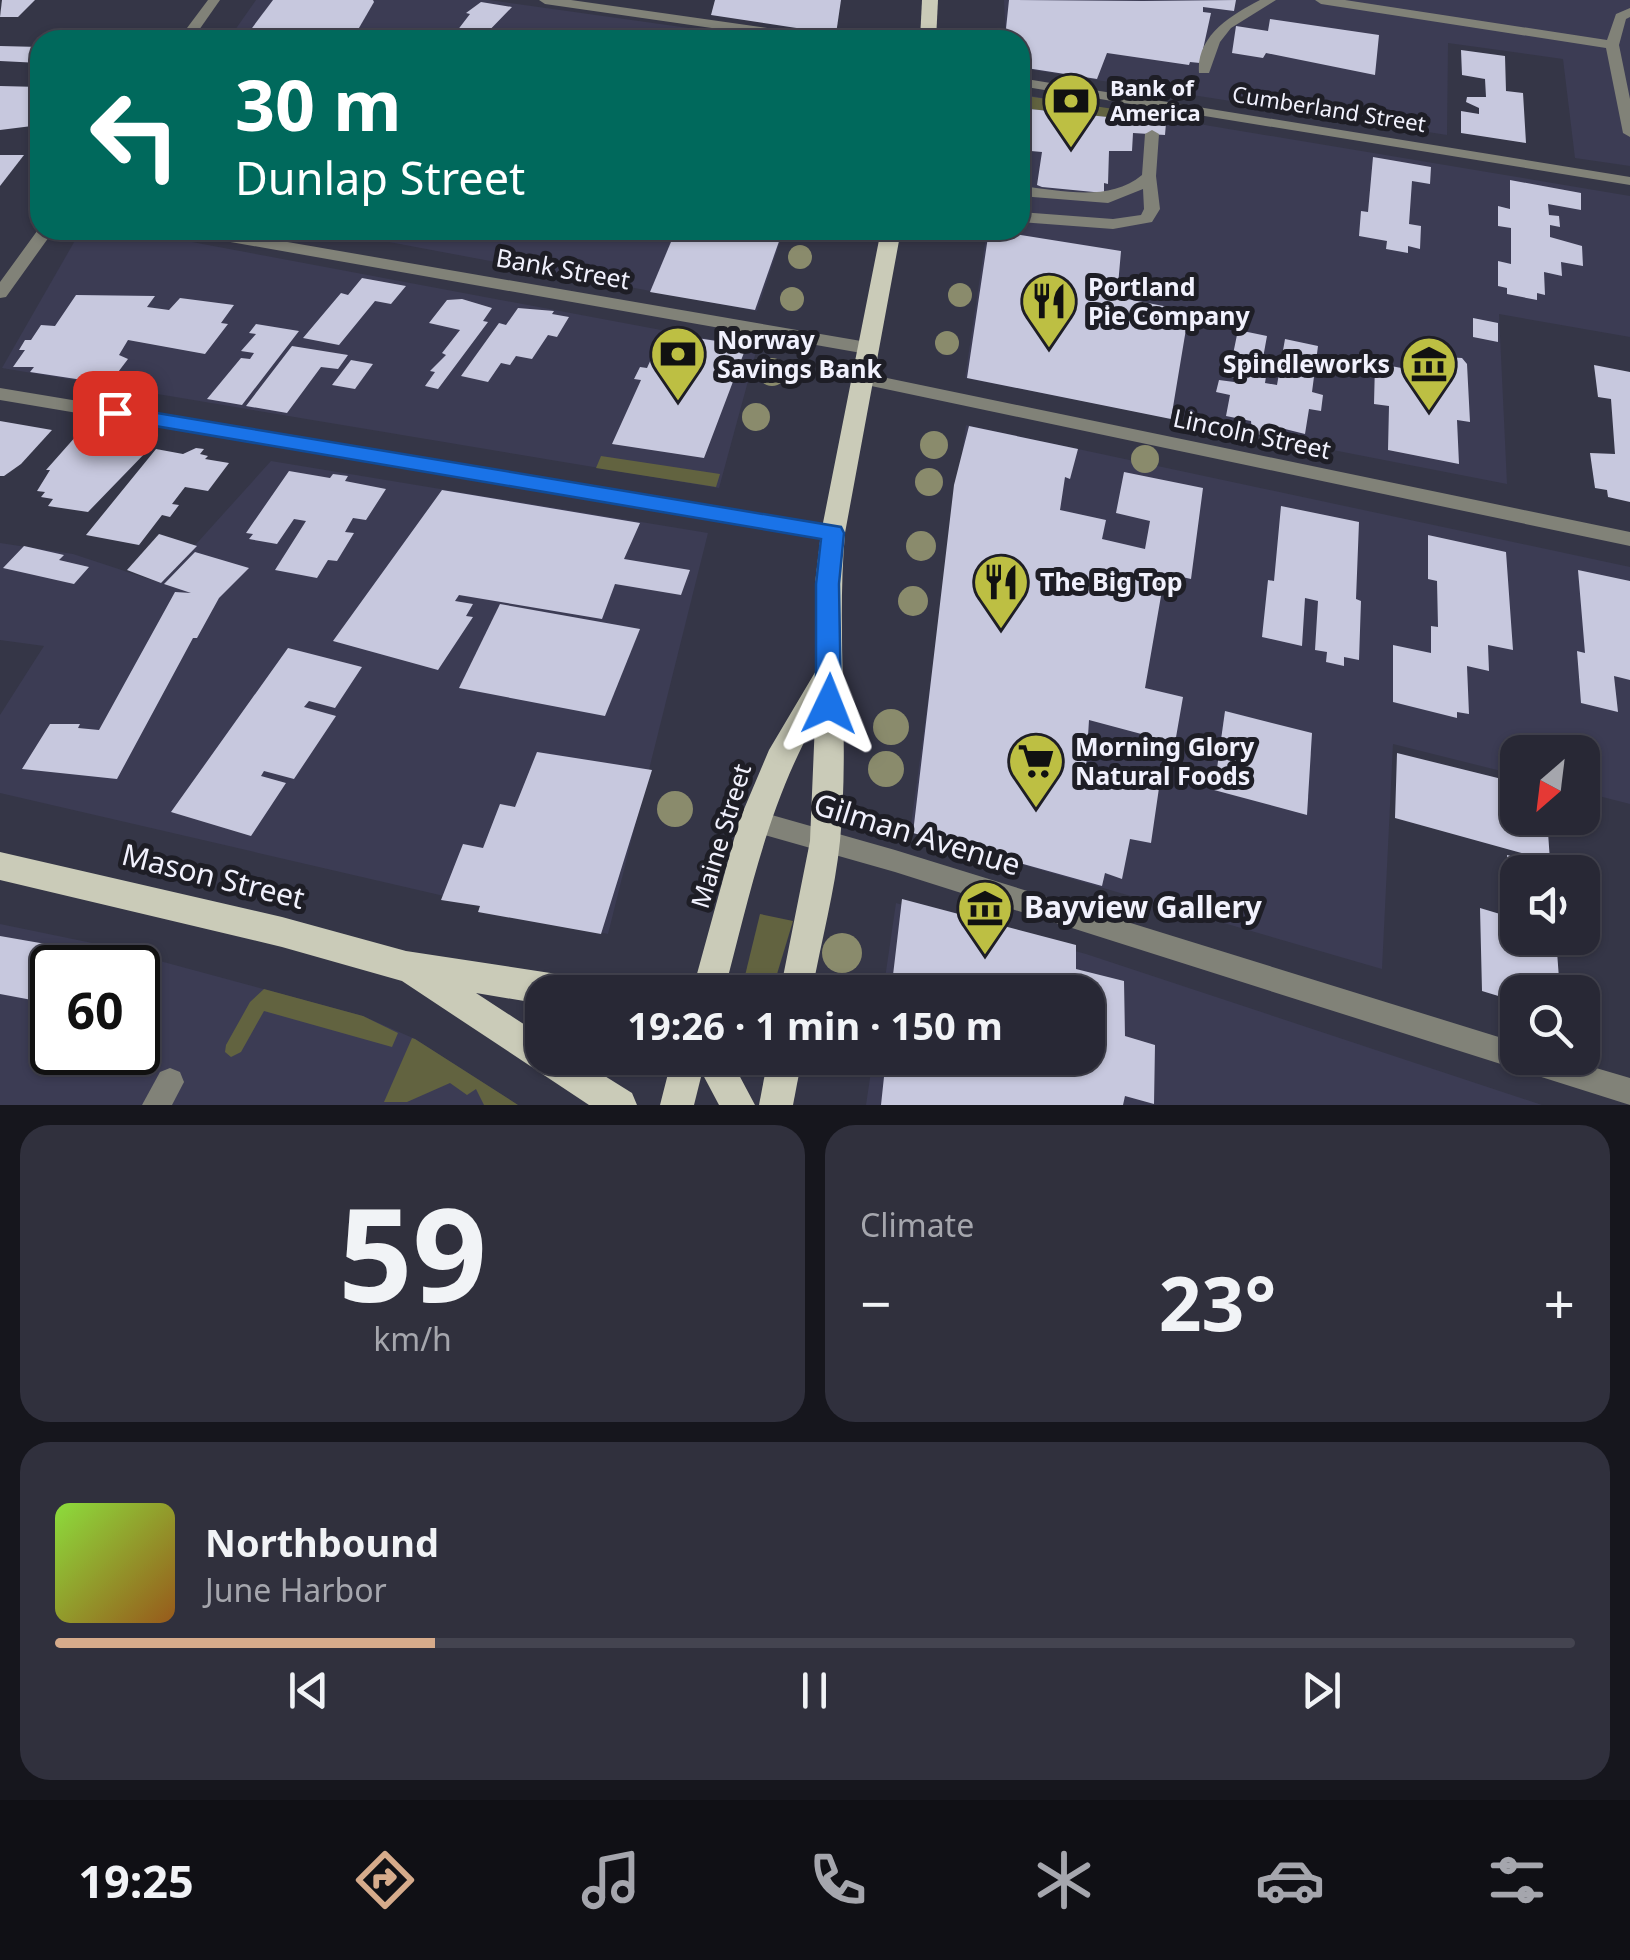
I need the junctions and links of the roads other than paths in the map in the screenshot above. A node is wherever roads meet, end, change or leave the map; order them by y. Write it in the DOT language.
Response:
graph roads {
  1 [pos="214,0"];
  2 [pos="545,0"];
  3 [pos="930,0"];
  4 [pos="1270,0"];
  5 [pos="1321,0"];
  6 [pos="1627,13"];
  7 [pos="192,30"];
  8 [pos="754,30"];
  9 [pos="928,30"];
  10 [pos="1612,45"];
  11 [pos="1204,70"];
  12 [pos="1030,84"];
  13 [pos="1154,104"];
  14 [pos="1630,133"];
  15 [pos="1149,176"];
  16 [pos="1630,180"];
  17 [pos="1030,192"];
  18 [pos="1030,218"];
  19 [pos="39,240"];
  20 [pos="248,240"];
  21 [pos="889,240"];
  22 [pos="0,293"];
  23 [pos="867,348"];
  24 [pos="863,379"];
  25 [pos="0,394"];
  26 [pos="833,533"];
  27 [pos="1630,539"];
  28 [pos="829,672"];
  29 [pos="754,821"];
  30 [pos="824,841"];
  31 [pos="0,866"];
  32 [pos="406,966"];
  33 [pos="713,975"];
  34 [pos="799,975"];
  35 [pos="525,985"];
  36 [pos="525,1044"];
  37 [pos="1500,1051"];
  38 [pos="573,1075"];
  39 [pos="685,1075"];
  40 [pos="721,1075"];
  41 [pos="782,1075"];
  42 [pos="1576,1075"];
  43 [pos="1630,1092"];
  44 [pos="620,1105"];
  45 [pos="677,1105"];
  46 [pos="738,1105"];
  47 [pos="776,1105"];
  1 -- 7 [label="street"];
  2 -- 8 [label="street"];
  3 -- 9 [label="main road"];
  4 -- 11 [label="street"];
  5 -- 10 [label="street"];
  6 -- 10 [label="street"];
  10 -- 14 [label="street"];
  12 -- 13 [label="street, Cumberland Street"];
  13 -- 15 [label="street"];
  13 -- 16 [label="street, Cumberland Street"];
  15 -- 17 [label="street"];
  15 -- 18 [label="street"];
  19 -- 22 [label="street"];
  20 -- 23 [label="street, Bank Street"];
  21 -- 23 [label="main road"];
  23 -- 24 [label="main road"];
  24 -- 26 [label="main road"];
  24 -- 27 [label="street, Lincoln Street"];
  25 -- 26 [label="street"];
  26 -- 28 [label="main road"];
  28 -- 29 [label="main road, Maine Street"];
  28 -- 30 [label="main road"];
  29 -- 30 [label="street, Gilman Avenue"];
  29 -- 33 [label="main road, Maine Street"];
  30 -- 34 [label="main road"];
  30 -- 37 [label="street, Gilman Avenue"];
  31 -- 32 [label="main road, Mason Street"];
  32 -- 35 [label="main road, Mason Street"];
  32 -- 36 [label="main road, Mason Street"];
  38 -- 44 [label="main road, Mason Street"];
  39 -- 45 [label="main road"];
  40 -- 46 [label="main road"];
  41 -- 47 [label="main road"];
  42 -- 43 [label="street, Gilman Avenue"];
}
